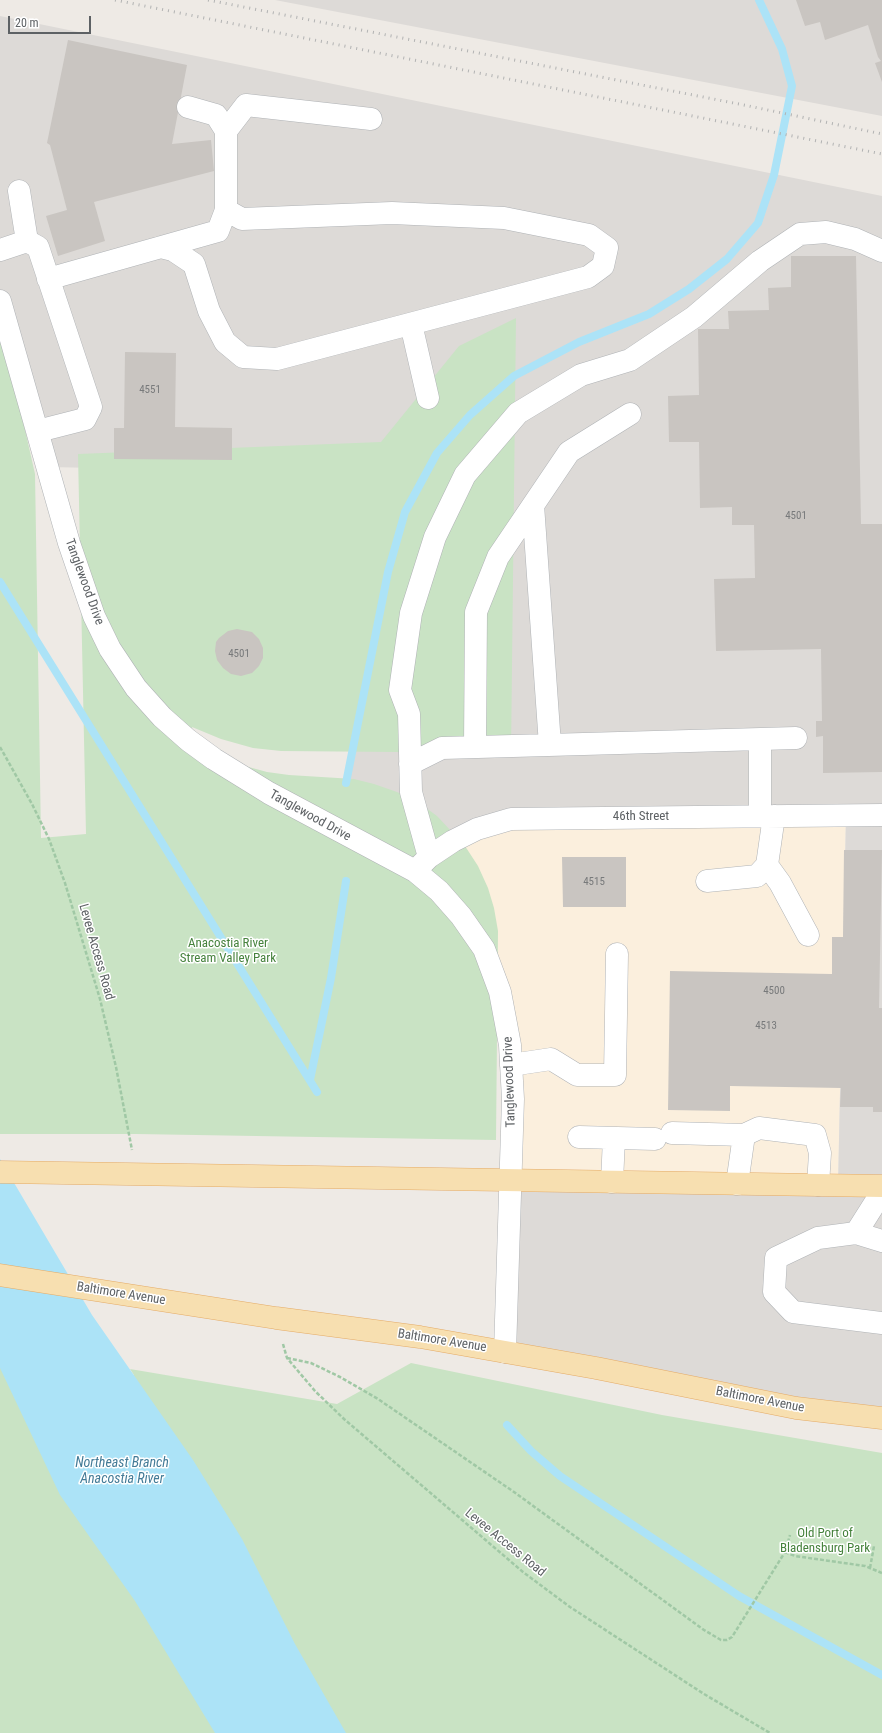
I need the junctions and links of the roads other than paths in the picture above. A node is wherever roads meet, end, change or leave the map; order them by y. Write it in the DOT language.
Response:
graph roads {
  1 [pos="188,107"];
  2 [pos="371,119"];
  3 [pos="226,132"];
  4 [pos="19,191"];
  5 [pos="226,210"];
  6 [pos="27,242"];
  7 [pos="161,247"];
  8 [pos="0,250"];
  9 [pos="882,251"];
  10 [pos="48,279"];
  11 [pos="0,301"];
  12 [pos="411,324"];
  13 [pos="428,398"];
  14 [pos="630,414"];
  15 [pos="38,431"];
  16 [pos="533,505"];
  17 [pos="796,738"];
  18 [pos="760,740"];
  19 [pos="550,745"];
  20 [pos="475,747"];
  21 [pos="410,764"];
  22 [pos="882,815"];
  23 [pos="767,816"];
  24 [pos="422,864"];
  25 [pos="767,865"];
  26 [pos="707,881"];
  27 [pos="808,935"];
  28 [pos="616,954"];
  29 [pos="511,1065"];
  30 [pos="744,1135"];
  31 [pos="579,1137"];
  32 [pos="614,1138"];
  33 [pos="0,1172"];
  34 [pos="511,1180"];
  35 [pos="612,1182"];
  36 [pos="737,1184"];
  37 [pos="818,1185"];
  38 [pos="882,1186"];
  39 [pos="882,1192"];
  40 [pos="856,1233"];
  41 [pos="882,1241"];
  42 [pos="0,1275"];
  43 [pos="882,1323"];
  44 [pos="505,1352"];
  45 [pos="882,1418"];
  1 -- 3 [label="street"];
  2 -- 3 [label="street"];
  3 -- 5 [label="street"];
  4 -- 6 [label="street"];
  5 -- 7 [label="street"];
  5 -- 12 [label="street"];
  6 -- 8 [label="street"];
  6 -- 10 [label="street"];
  7 -- 10 [label="street"];
  7 -- 12 [label="street"];
  9 -- 21 [label="street"];
  10 -- 15 [label="street"];
  11 -- 15 [label="street, Tanglewood Drive"];
  12 -- 13 [label="street"];
  14 -- 16 [label="street"];
  15 -- 24 [label="street, Tanglewood Drive"];
  16 -- 19 [label="street"];
  16 -- 20 [label="street"];
  17 -- 18 [label="street"];
  18 -- 19 [label="street"];
  18 -- 23 [label="street"];
  19 -- 20 [label="street"];
  20 -- 21 [label="street"];
  21 -- 24 [label="street"];
  22 -- 23 [label="street, 46th Street"];
  23 -- 24 [label="street, 46th Street"];
  23 -- 25 [label="street"];
  24 -- 29 [label="street, Tanglewood Drive"];
  25 -- 26 [label="street"];
  25 -- 27 [label="street"];
  28 -- 29 [label="street"];
  29 -- 34 [label="street, Tanglewood Drive"];
  30 -- 32 [label="street"];
  30 -- 36 [label="street"];
  30 -- 37 [label="street"];
  31 -- 32 [label="street"];
  32 -- 35 [label="street"];
  33 -- 34 [label="main road"];
  34 -- 35 [label="main road"];
  34 -- 44 [label="street, Tanglewood Drive"];
  35 -- 36 [label="main road"];
  36 -- 37 [label="main road"];
  37 -- 38 [label="main road"];
  39 -- 40 [label="street"];
  40 -- 41 [label="street"];
  40 -- 43 [label="street"];
  42 -- 44 [label="main road, Baltimore Avenue"];
  44 -- 45 [label="main road, Baltimore Avenue"];
}
